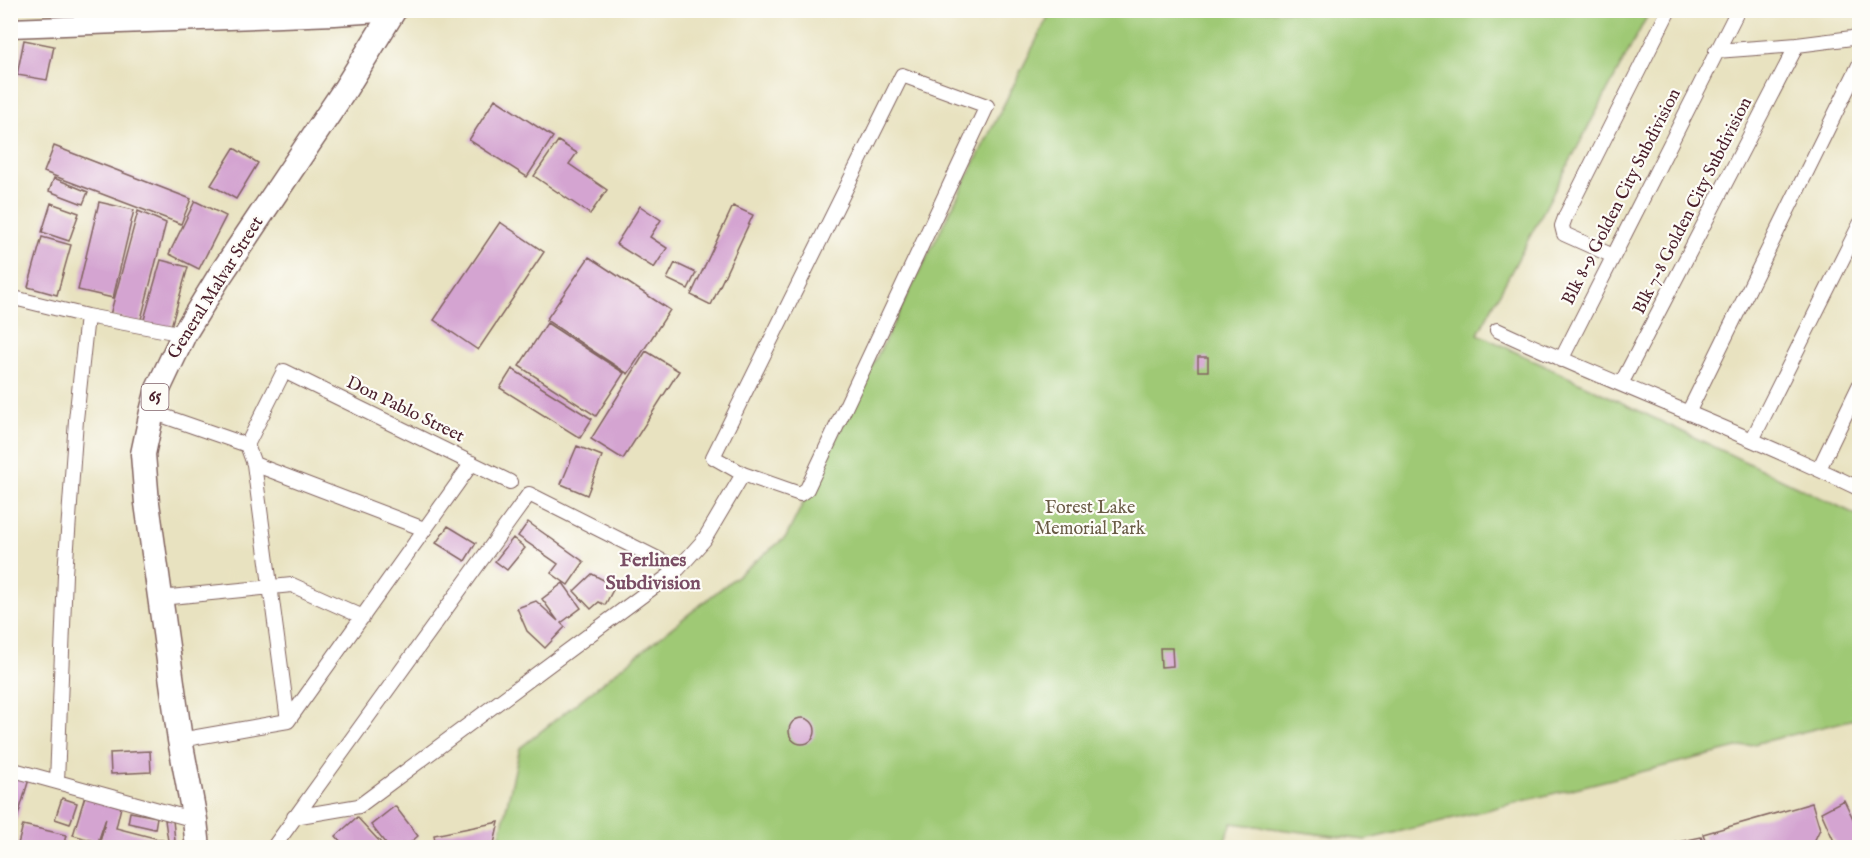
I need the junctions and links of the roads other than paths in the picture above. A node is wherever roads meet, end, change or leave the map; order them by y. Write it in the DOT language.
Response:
graph roads {
  1 [pos="1669,10"];
  2 [pos="1738,10"];
  3 [pos="394,11"];
  4 [pos="10,28"];
  5 [pos="1860,37"];
  6 [pos="1797,45"];
  7 [pos="1716,51"];
  8 [pos="1860,63"];
  9 [pos="1860,224"];
  10 [pos="1613,256"];
  11 [pos="10,297"];
  12 [pos="87,316"];
  13 [pos="1497,330"];
  14 [pos="184,334"];
  15 [pos="1561,360"];
  16 [pos="1621,384"];
  17 [pos="1860,384"];
  18 [pos="152,412"];
  19 [pos="1688,413"];
  20 [pos="1752,440"];
  21 [pos="247,444"];
  22 [pos="472,463"];
  23 [pos="254,464"];
  24 [pos="1819,469"];
  25 [pos="743,474"];
  26 [pos="510,482"];
  27 [pos="1860,489"];
  28 [pos="424,529"];
  29 [pos="678,569"];
  30 [pos="270,588"];
  31 [pos="160,598"];
  32 [pos="363,617"];
  33 [pos="288,721"];
  34 [pos="180,740"];
  35 [pos="10,769"];
  36 [pos="57,782"];
  37 [pos="294,818"];
  38 [pos="195,820"];
  39 [pos="198,848"];
  40 [pos="273,848"];
  1 -- 10 [label="street"];
  2 -- 7 [label="street, Blk 8-9 Golden City Subdivision"];
  3 -- 4 [label="street"];
  3 -- 14 [label="highway, General Malvar Street / 65"];
  5 -- 6 [label="street"];
  6 -- 7 [label="street"];
  6 -- 16 [label="street, Blk 7-8 Golden City Subdivision"];
  7 -- 10 [label="street, Blk 8-9 Golden City Subdivision"];
  8 -- 19 [label="street"];
  9 -- 20 [label="street"];
  10 -- 15 [label="street, Blk 8-9 Golden City Subdivision"];
  11 -- 12 [label="street"];
  12 -- 14 [label="street"];
  12 -- 36 [label="street"];
  13 -- 15 [label="street"];
  14 -- 18 [label="highway, General Malvar Street / 65"];
  15 -- 16 [label="street"];
  16 -- 19 [label="street"];
  17 -- 24 [label="street"];
  18 -- 21 [label="street"];
  18 -- 31 [label="highway, General Malvar Street / 65"];
  19 -- 20 [label="street"];
  20 -- 24 [label="street"];
  21 -- 22 [label="street, Don Pablo Street"];
  21 -- 23 [label="street"];
  22 -- 26 [label="street, Don Pablo Street"];
  22 -- 28 [label="street"];
  23 -- 28 [label="street"];
  23 -- 30 [label="street"];
  24 -- 27 [label="street"];
  25 -- 25 [label="street"];
  25 -- 29 [label="street"];
  28 -- 32 [label="street"];
  29 -- 37 [label="street"];
  29 -- 37 [label="street"];
  30 -- 31 [label="street"];
  30 -- 32 [label="street"];
  30 -- 33 [label="street"];
  31 -- 34 [label="highway, General Malvar Street / 65"];
  32 -- 33 [label="street"];
  33 -- 34 [label="street"];
  34 -- 38 [label="highway, General Malvar Street / 65"];
  35 -- 36 [label="street"];
  36 -- 38 [label="street"];
  37 -- 40 [label="street"];
  38 -- 39 [label="highway, General Malvar Street / 65"];
}
